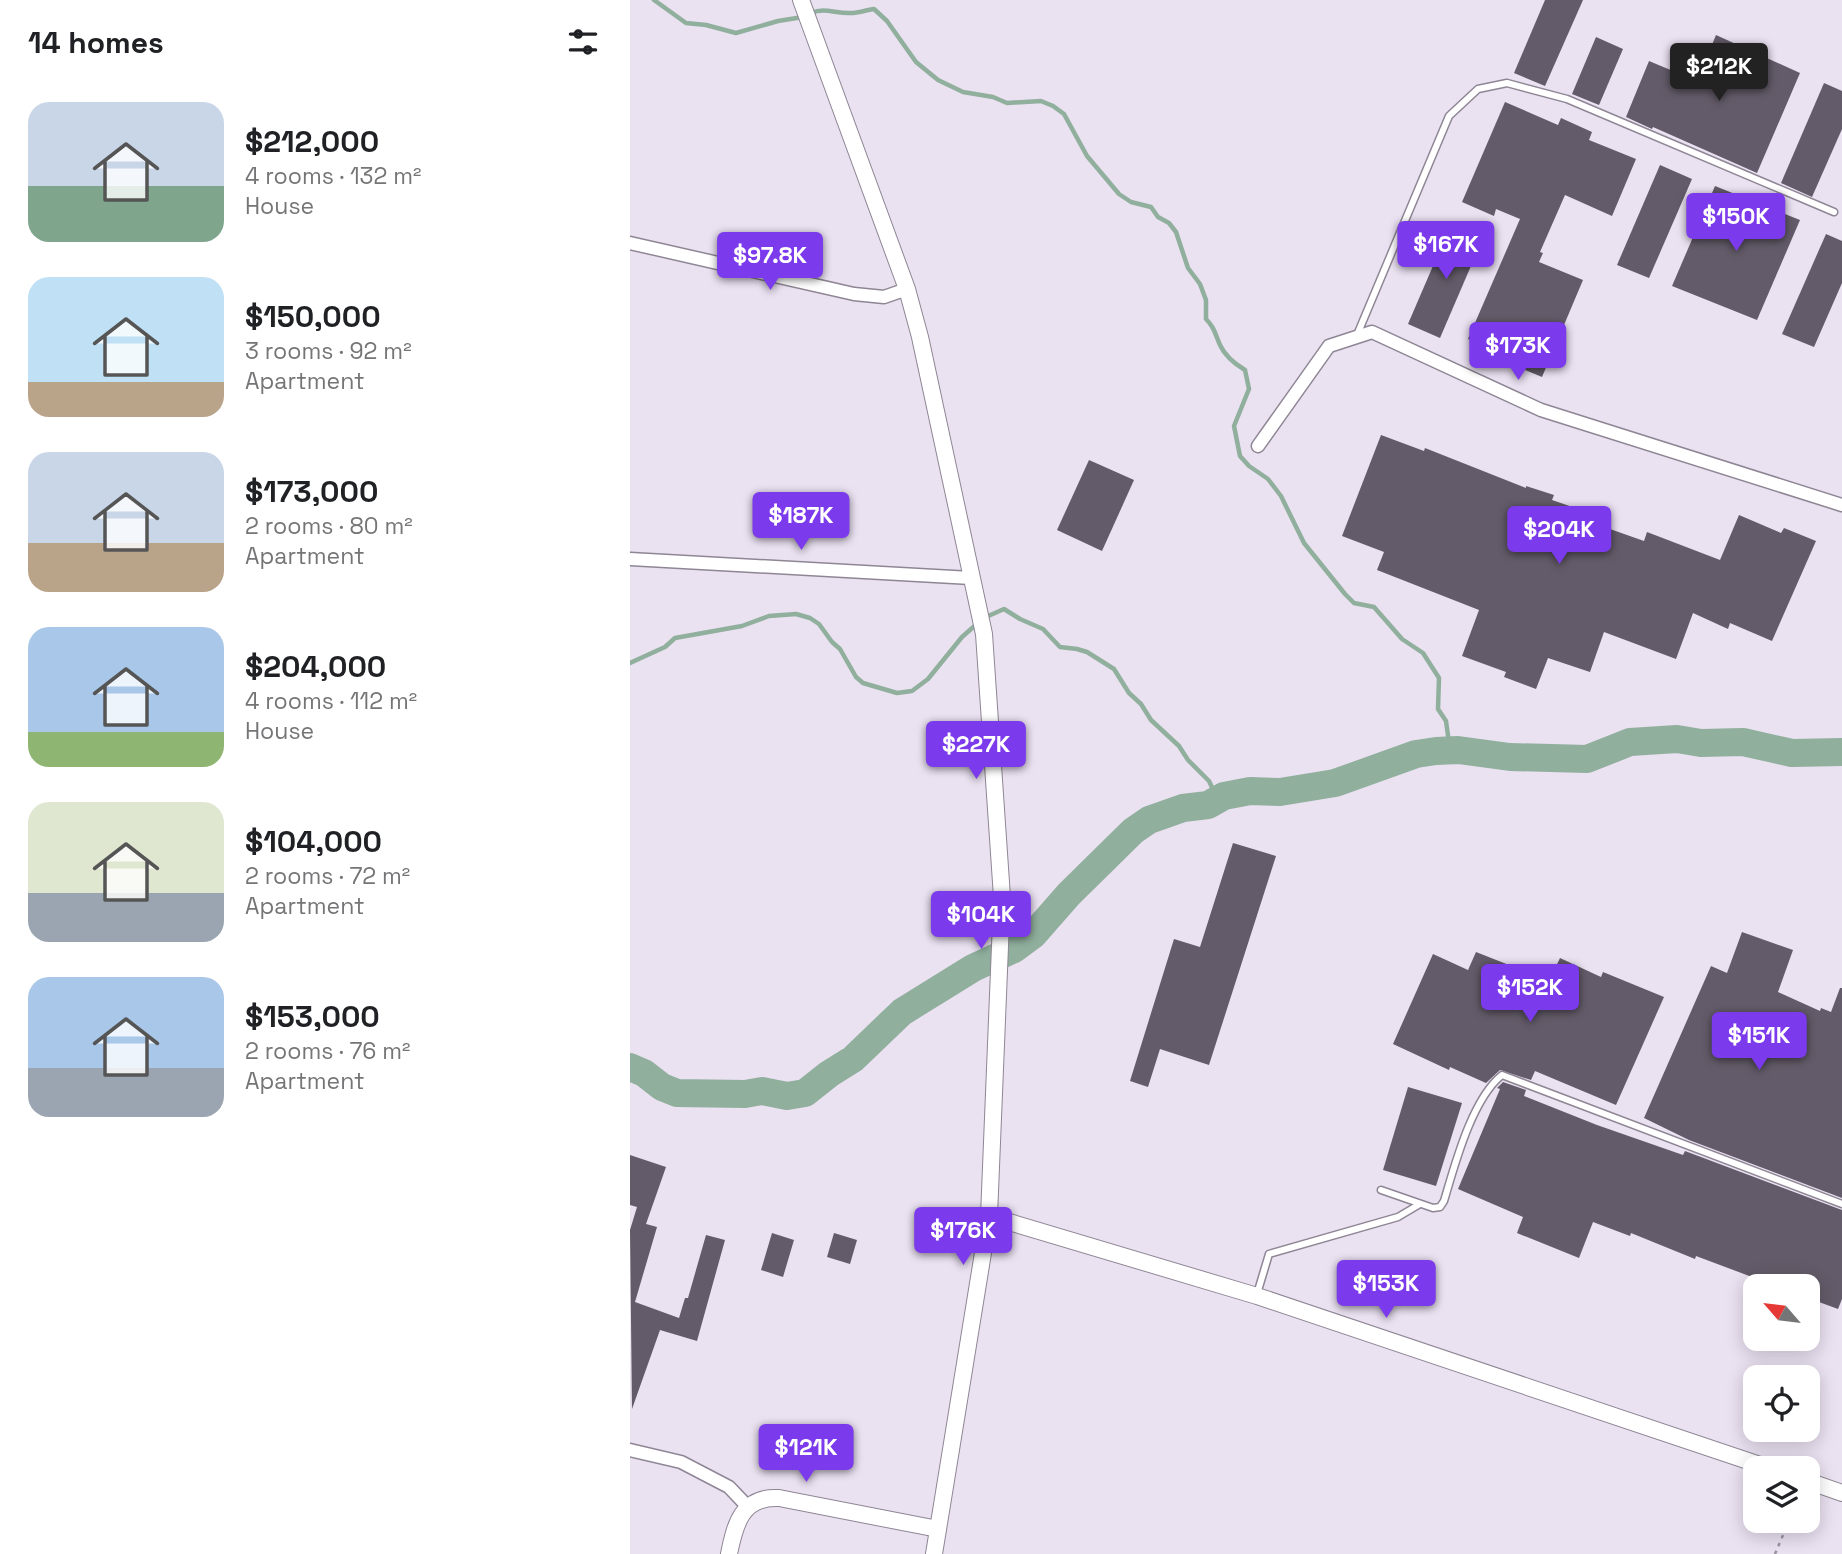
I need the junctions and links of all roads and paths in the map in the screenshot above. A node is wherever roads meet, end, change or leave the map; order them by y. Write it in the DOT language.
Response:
graph roads {
  1 [pos="801,0"];
  2 [pos="1834,212"];
  3 [pos="630,243"];
  4 [pos="907,289"];
  5 [pos="1356,337"];
  6 [pos="1258,446"];
  7 [pos="1842,505"];
  8 [pos="630,558"];
  9 [pos="971,578"];
  10 [pos="1381,1190"];
  11 [pos="1420,1204"];
  12 [pos="1842,1204"];
  13 [pos="989,1216"];
  14 [pos="1257,1296"];
  15 [pos="630,1450"];
  16 [pos="1743,1459"];
  17 [pos="1820,1485"];
  18 [pos="1842,1493"];
  19 [pos="748,1507"];
  20 [pos="938,1528"];
  21 [pos="1784,1533"];
  22 [pos="729,1554"];
  23 [pos="934,1554"];
  24 [pos="1775,1554"];
  1 -- 4 [label="street"];
  2 -- 5 [label="lane"];
  3 -- 4 [label="street"];
  4 -- 9 [label="street"];
  5 -- 6 [label="street"];
  5 -- 7 [label="street"];
  8 -- 9 [label="street"];
  9 -- 13 [label="street"];
  10 -- 11 [label="lane"];
  11 -- 12 [label="lane"];
  11 -- 14 [label="lane"];
  13 -- 14 [label="street"];
  13 -- 20 [label="street"];
  14 -- 16 [label="street"];
  15 -- 19 [label="street"];
  17 -- 18 [label="street"];
  19 -- 20 [label="street"];
  19 -- 22 [label="street"];
  20 -- 23 [label="street"];
  21 -- 24 [label="path"];
}
